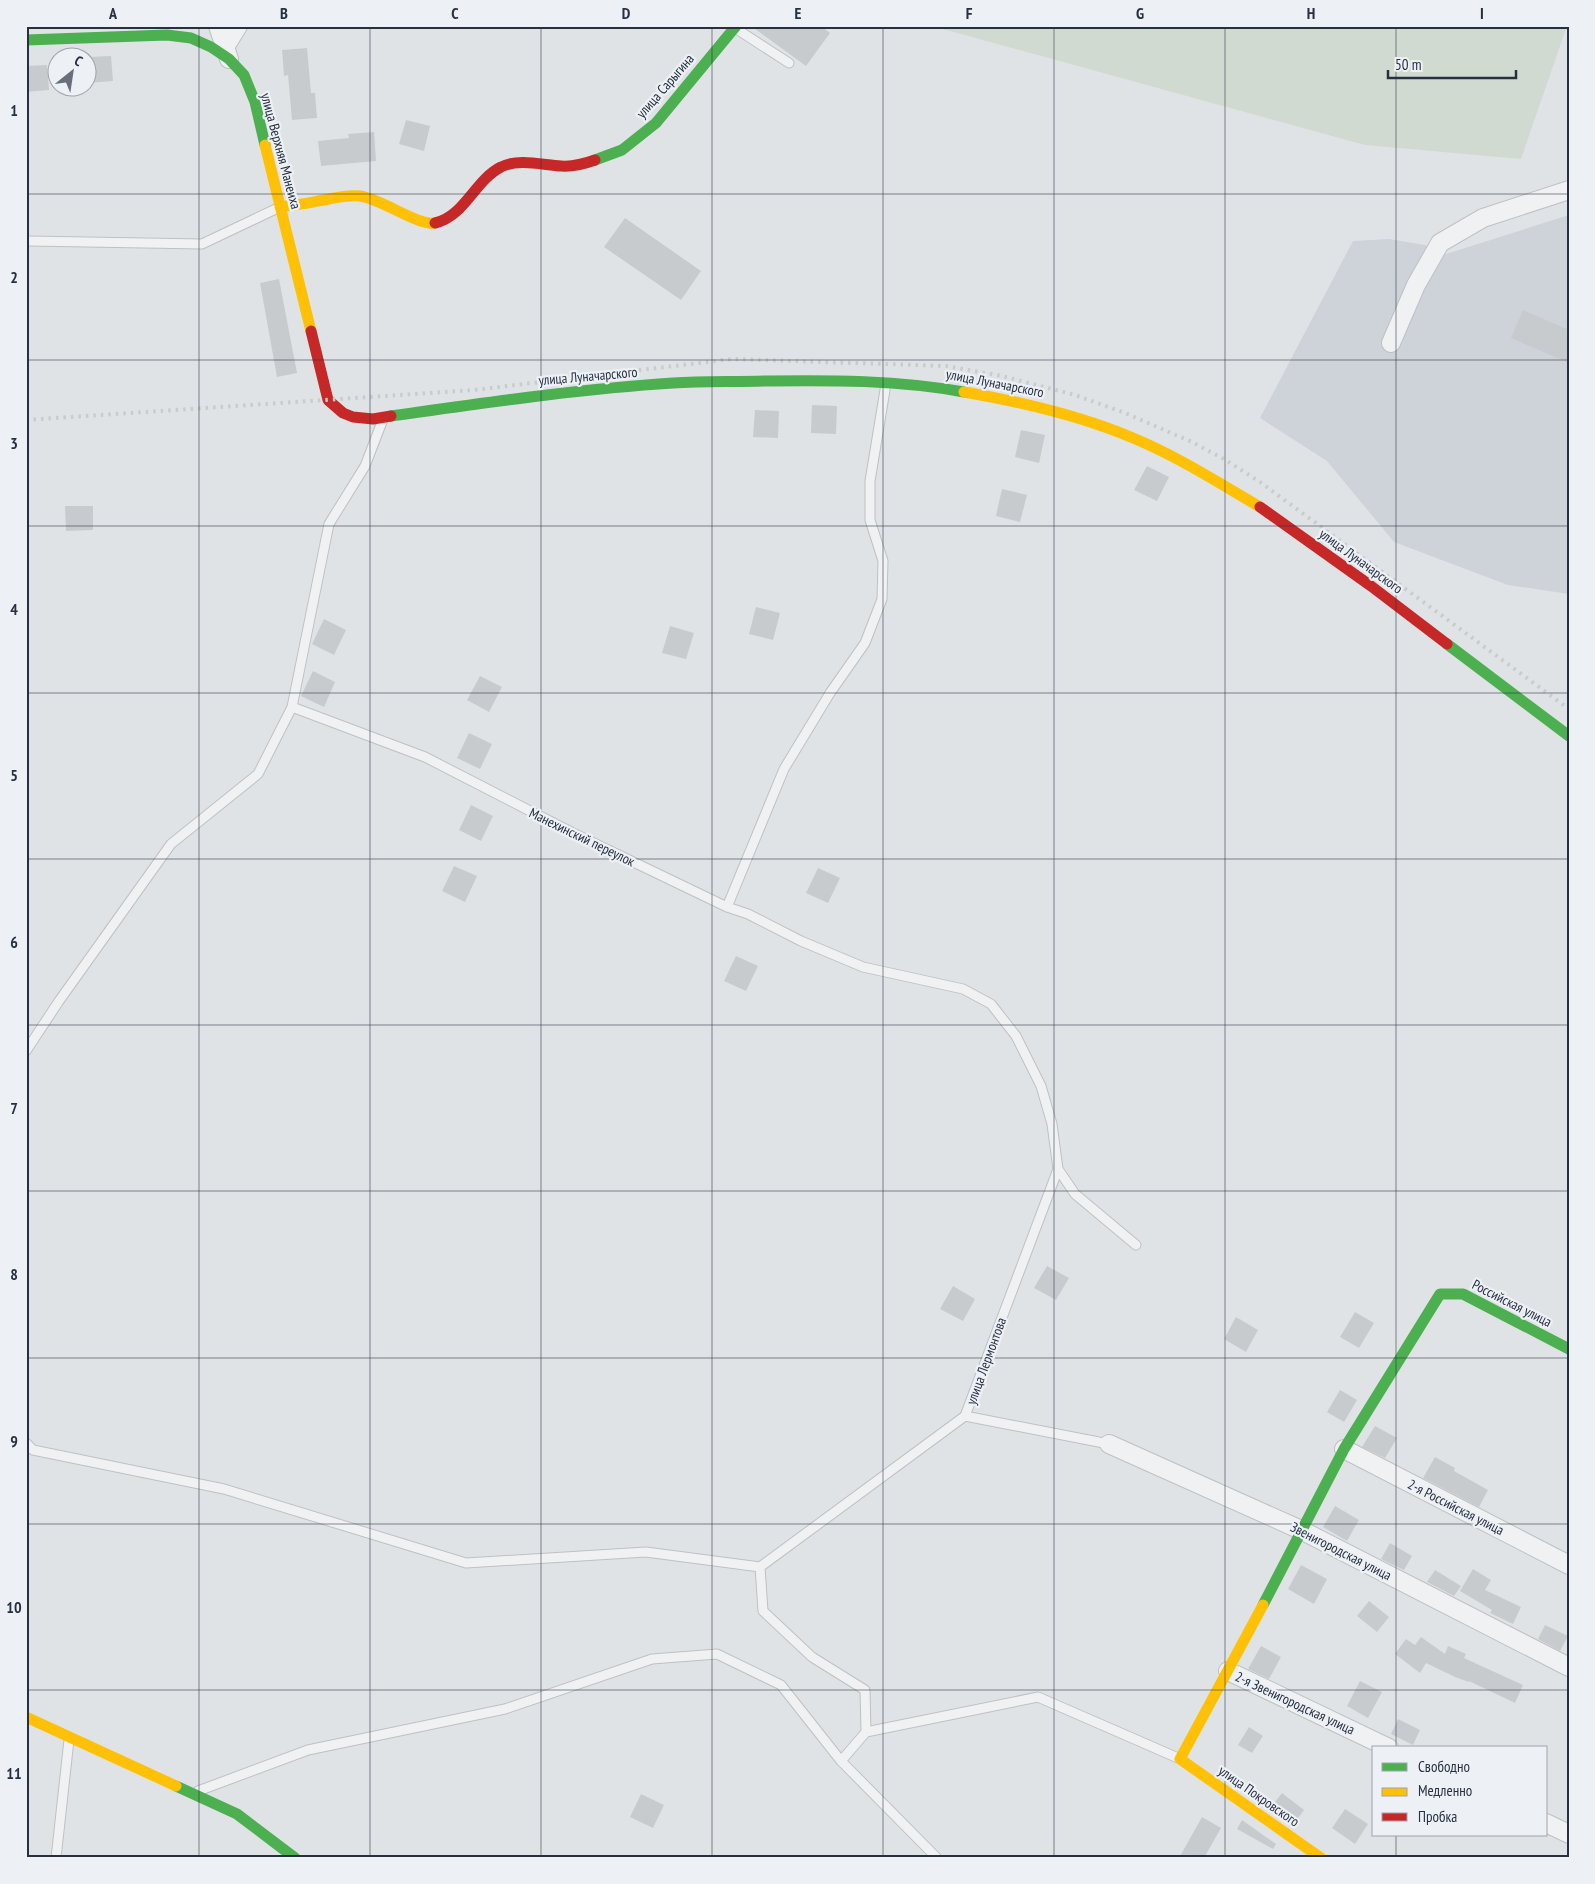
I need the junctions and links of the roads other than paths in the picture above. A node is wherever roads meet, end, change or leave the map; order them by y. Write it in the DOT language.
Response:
graph roads {
  1 [pos="218,26"];
  2 [pos="238,26"];
  3 [pos="736,27"];
  4 [pos="26,40"];
  5 [pos="226,53"];
  6 [pos="789,63"];
  7 [pos="1569,190"];
  8 [pos="280,207"];
  9 [pos="29,241"];
  10 [pos="1391,343"];
  11 [pos="886,382"];
  12 [pos="328,400"];
  13 [pos="384,417"];
  14 [pos="292,706"];
  15 [pos="1569,736"];
  16 [pos="727,907"];
  17 [pos="26,1051"];
  18 [pos="1058,1169"];
  19 [pos="1136,1245"];
  20 [pos="1569,1349"];
  21 [pos="965,1416"];
  22 [pos="26,1443"];
  23 [pos="1109,1444"];
  24 [pos="1344,1449"];
  25 [pos="1302,1530"];
  26 [pos="1569,1565"];
  27 [pos="760,1567"];
  28 [pos="1569,1667"];
  29 [pos="1228,1671"];
  30 [pos="26,1717"];
  31 [pos="866,1732"];
  32 [pos="70,1737"];
  33 [pos="1385,1746"];
  34 [pos="1180,1759"];
  35 [pos="841,1761"];
  36 [pos="193,1793"];
  37 [pos="1548,1824"];
  38 [pos="1569,1834"];
  39 [pos="56,1858"];
  40 [pos="295,1858"];
  41 [pos="937,1858"];
  42 [pos="1320,1858"];
  1 -- 5 [label="street"];
  2 -- 5 [label="street"];
  3 -- 6 [label="lane"];
  3 -- 8 [label="main road, улица Сарыгина"];
  4 -- 5 [label="main road, улица Верхняя Манеиха"];
  5 -- 8 [label="main road, улица Верхняя Манеиха"];
  7 -- 10 [label="street"];
  8 -- 9 [label="lane"];
  8 -- 12 [label="main road, улица Верхняя Манеиха"];
  11 -- 13 [label="main road, улица Луначарского"];
  11 -- 15 [label="main road, улица Луначарского"];
  11 -- 16 [label="lane"];
  12 -- 13 [label="main road, улица Луначарского"];
  13 -- 14 [label="lane"];
  14 -- 16 [label="lane, Манехинский переулок"];
  14 -- 17 [label="lane"];
  16 -- 18 [label="lane, Манехинский переулок"];
  18 -- 19 [label="lane"];
  18 -- 21 [label="lane, улица Лермонтова"];
  20 -- 24 [label="main road, Российская улица"];
  21 -- 23 [label="lane, улица Лермонтова"];
  21 -- 27 [label="lane"];
  22 -- 27 [label="lane"];
  23 -- 25 [label="street, Звенигородская улица"];
  24 -- 25 [label="main road"];
  24 -- 26 [label="street, 2-я Российская улица"];
  25 -- 28 [label="street, Звенигородская улица"];
  25 -- 29 [label="main road"];
  27 -- 31 [label="lane"];
  29 -- 33 [label="street, 2-я Звенигородская улица"];
  29 -- 34 [label="main road"];
  30 -- 32 [label="main road"];
  31 -- 34 [label="lane"];
  31 -- 35 [label="lane"];
  32 -- 36 [label="main road"];
  32 -- 39 [label="lane"];
  34 -- 42 [label="main road, улица Покровского"];
  35 -- 36 [label="lane"];
  35 -- 41 [label="lane"];
  36 -- 40 [label="main road"];
  37 -- 38 [label="street"];
}
